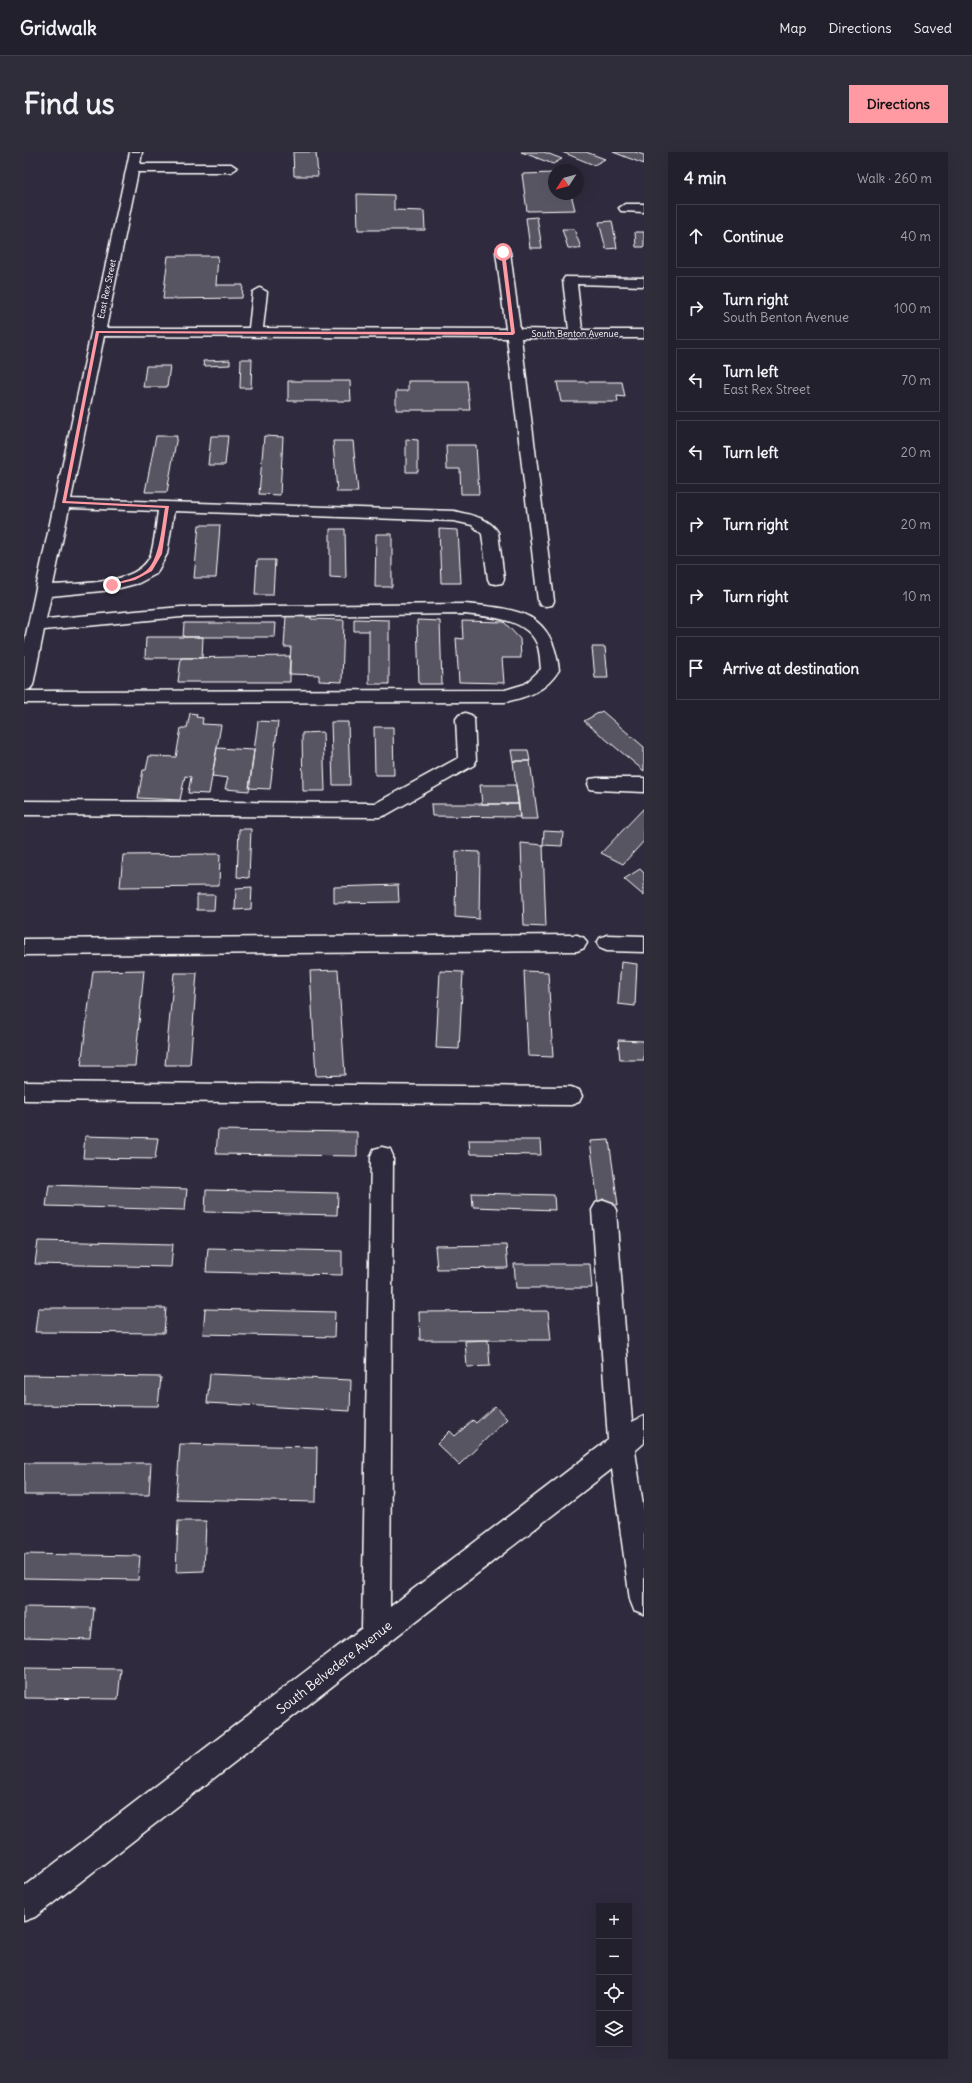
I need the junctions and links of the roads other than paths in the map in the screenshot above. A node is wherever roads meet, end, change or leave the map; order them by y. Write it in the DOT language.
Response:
graph roads {
  1 [pos="136,152"];
  2 [pos="133,168"];
  3 [pos="231,168"];
  4 [pos="625,208"];
  5 [pos="644,208"];
  6 [pos="503,252"];
  7 [pos="644,282"];
  8 [pos="260,292"];
  9 [pos="98,332"];
  10 [pos="256,332"];
  11 [pos="513,333"];
  12 [pos="576,334"];
  13 [pos="644,334"];
  14 [pos="64,503"];
  15 [pos="167,506"];
  16 [pos="496,579"];
  17 [pos="45,591"];
  18 [pos="546,601"];
  19 [pos="37,625"];
  20 [pos="27,656"];
  21 [pos="24,685"];
  22 [pos="24,697"];
  23 [pos="465,719"];
  24 [pos="597,784"];
  25 [pos="644,784"];
  26 [pos="24,808"];
  27 [pos="577,943"];
  28 [pos="607,943"];
  29 [pos="644,944"];
  30 [pos="24,947"];
  31 [pos="24,1091"];
  32 [pos="570,1096"];
  33 [pos="382,1156"];
  34 [pos="604,1210"];
  35 [pos="644,1428"];
  36 [pos="621,1445"];
  37 [pos="644,1600"];
  38 [pos="376,1634"];
  39 [pos="24,1906"];
  1 -- 2 [label="street, East Rex Street"];
  2 -- 3 [label="street"];
  2 -- 9 [label="street, East Rex Street"];
  4 -- 5 [label="street"];
  6 -- 11 [label="street"];
  7 -- 12 [label="street"];
  8 -- 10 [label="street"];
  9 -- 10 [label="street, South Benton Avenue"];
  9 -- 14 [label="street, East Rex Street"];
  10 -- 11 [label="street, South Benton Avenue"];
  11 -- 12 [label="street, South Benton Avenue"];
  11 -- 18 [label="street"];
  12 -- 13 [label="street, South Benton Avenue"];
  14 -- 15 [label="street"];
  14 -- 17 [label="street, East Rex Street"];
  15 -- 16 [label="street"];
  15 -- 17 [label="street"];
  17 -- 19 [label="street, East Rex Street"];
  19 -- 20 [label="street, East Rex Street"];
  19 -- 22 [label="street"];
  20 -- 21 [label="street, East Rex Street"];
  23 -- 26 [label="street"];
  24 -- 25 [label="street"];
  27 -- 30 [label="street"];
  28 -- 29 [label="street"];
  31 -- 32 [label="street"];
  33 -- 38 [label="street"];
  34 -- 36 [label="street"];
  35 -- 36 [label="street, South Belvedere Avenue"];
  36 -- 37 [label="street"];
  36 -- 38 [label="street, South Belvedere Avenue"];
  38 -- 39 [label="street, South Belvedere Avenue"];
}
